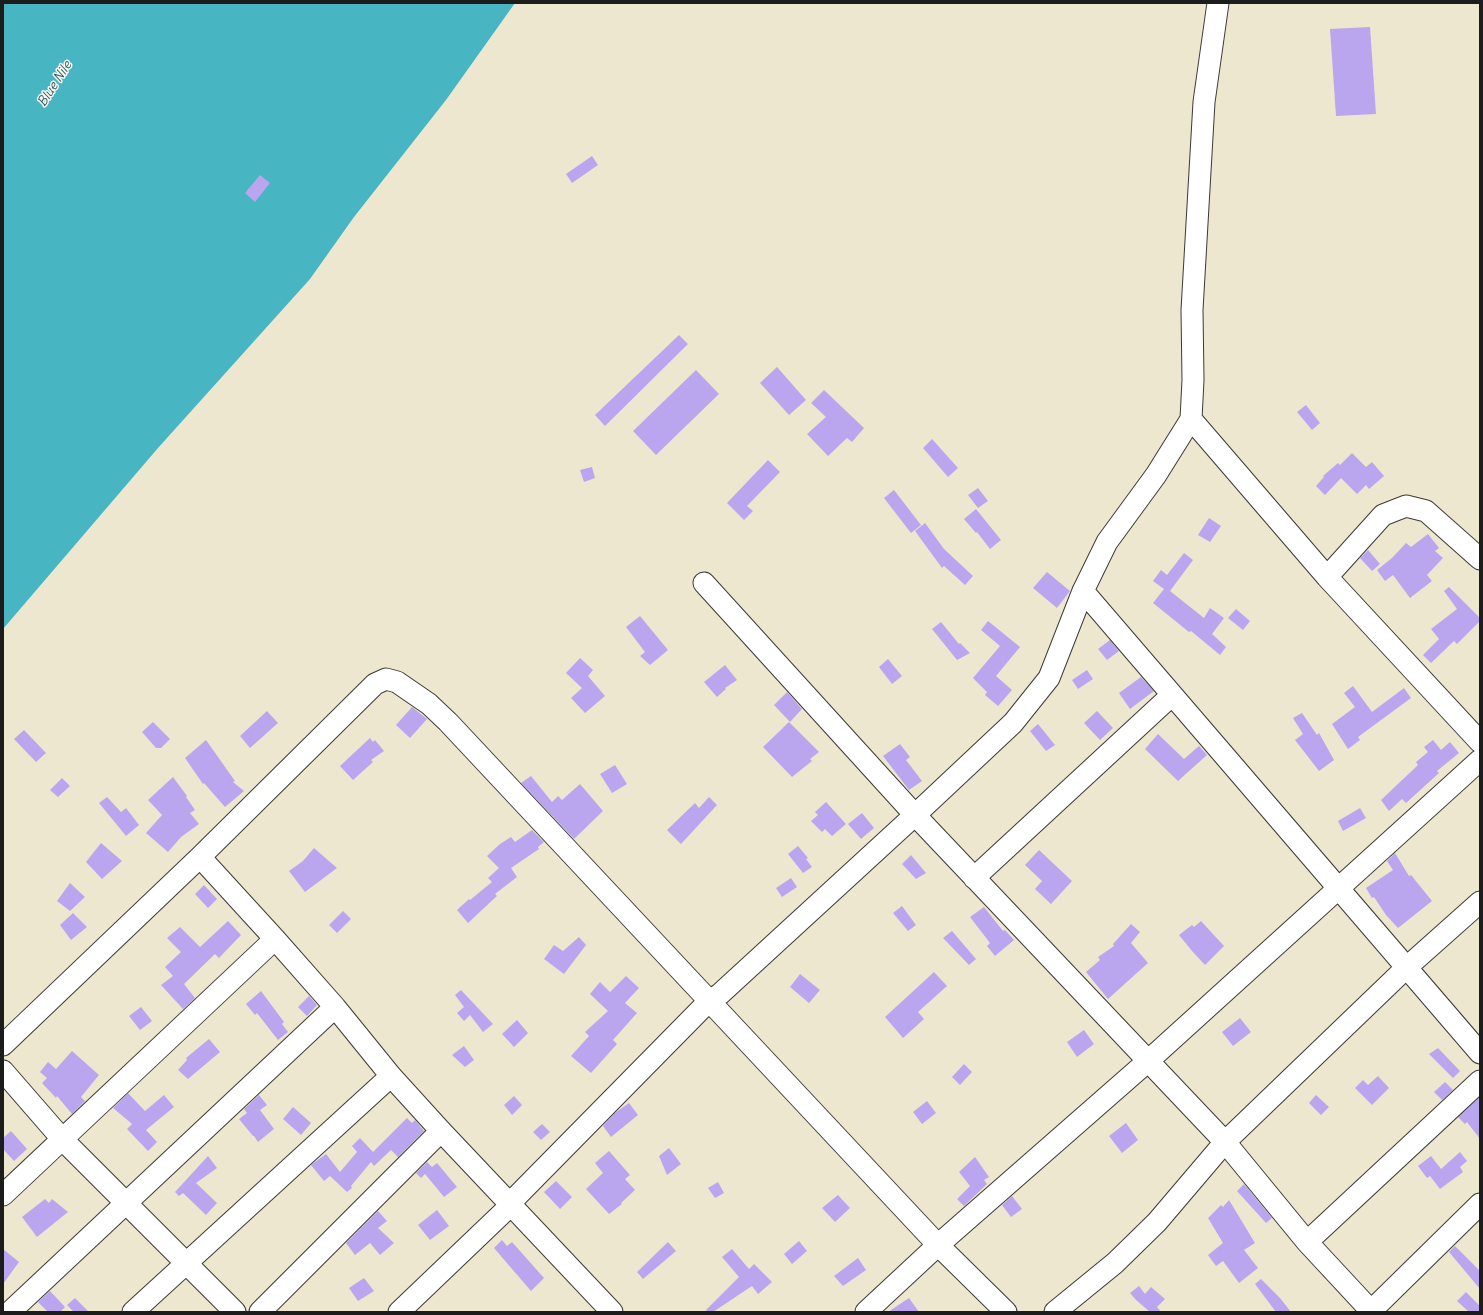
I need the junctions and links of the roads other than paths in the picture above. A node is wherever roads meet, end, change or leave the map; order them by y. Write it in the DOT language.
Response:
graph roads {
  1 [pos="1218,3"];
  2 [pos="1191,419"];
  3 [pos="1478,552"];
  4 [pos="1327,576"];
  5 [pos="704,583"];
  6 [pos="1083,591"];
  7 [pos="1172,695"];
  8 [pos="1480,742"];
  9 [pos="1480,760"];
  10 [pos="915,815"];
  11 [pos="200,857"];
  12 [pos="974,878"];
  13 [pos="1338,889"];
  14 [pos="1480,902"];
  15 [pos="275,940"];
  16 [pos="1406,968"];
  17 [pos="709,1001"];
  18 [pos="335,1007"];
  19 [pos="3,1045"];
  20 [pos="1480,1053"];
  21 [pos="1148,1061"];
  22 [pos="3,1071"];
  23 [pos="391,1076"];
  24 [pos="1480,1081"];
  25 [pos="441,1130"];
  26 [pos="63,1140"];
  27 [pos="1225,1142"];
  28 [pos="3,1195"];
  29 [pos="126,1203"];
  30 [pos="1480,1204"];
  31 [pos="510,1205"];
  32 [pos="1307,1242"];
  33 [pos="938,1245"];
  34 [pos="186,1263"];
  35 [pos="10,1312"];
  36 [pos="133,1312"];
  37 [pos="235,1312"];
  38 [pos="260,1312"];
  39 [pos="399,1312"];
  40 [pos="612,1312"];
  41 [pos="866,1312"];
  42 [pos="1006,1312"];
  43 [pos="1055,1312"];
  44 [pos="1371,1312"];
  1 -- 2 [label="street"];
  2 -- 4 [label="street"];
  2 -- 6 [label="street"];
  3 -- 4 [label="street"];
  4 -- 8 [label="street"];
  5 -- 10 [label="street"];
  6 -- 7 [label="street"];
  6 -- 10 [label="street"];
  7 -- 12 [label="street"];
  7 -- 13 [label="street"];
  9 -- 13 [label="street"];
  10 -- 12 [label="street"];
  10 -- 17 [label="street"];
  11 -- 15 [label="street"];
  11 -- 17 [label="street"];
  11 -- 19 [label="street"];
  12 -- 21 [label="street"];
  13 -- 16 [label="street"];
  13 -- 21 [label="street"];
  14 -- 16 [label="street"];
  15 -- 18 [label="street"];
  15 -- 26 [label="street"];
  16 -- 20 [label="street"];
  16 -- 27 [label="street"];
  17 -- 31 [label="street"];
  17 -- 33 [label="street"];
  18 -- 23 [label="street"];
  18 -- 29 [label="street"];
  21 -- 27 [label="street"];
  21 -- 33 [label="street"];
  22 -- 26 [label="street"];
  23 -- 25 [label="street"];
  23 -- 34 [label="street"];
  24 -- 32 [label="street"];
  25 -- 31 [label="street"];
  25 -- 38 [label="street"];
  26 -- 28 [label="street"];
  26 -- 29 [label="street"];
  27 -- 32 [label="street"];
  27 -- 43 [label="street"];
  29 -- 34 [label="street"];
  29 -- 35 [label="street"];
  30 -- 44 [label="street"];
  31 -- 39 [label="street"];
  31 -- 40 [label="street"];
  32 -- 44 [label="street"];
  33 -- 41 [label="street"];
  33 -- 42 [label="street"];
  34 -- 36 [label="street"];
  34 -- 37 [label="street"];
}
